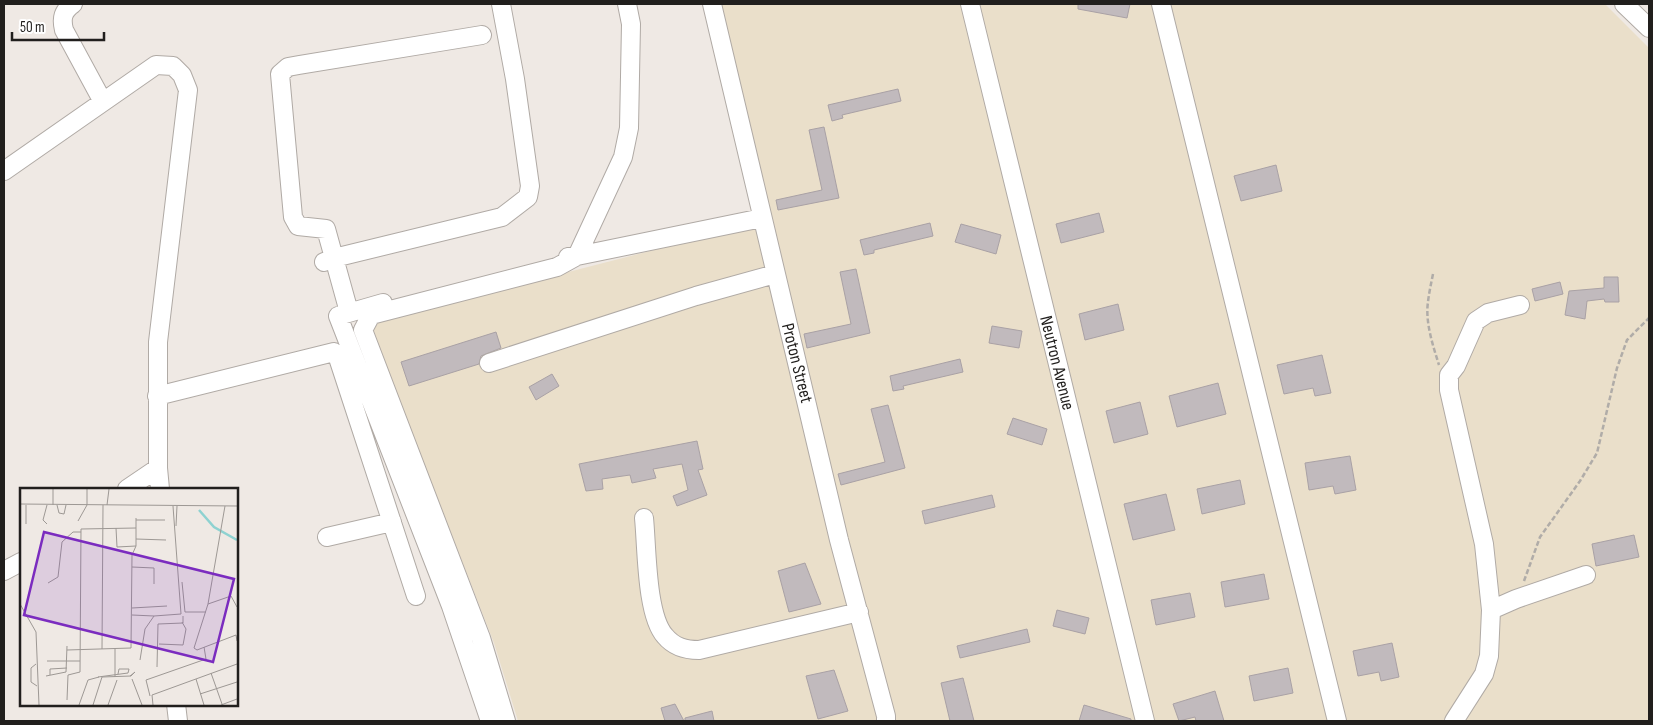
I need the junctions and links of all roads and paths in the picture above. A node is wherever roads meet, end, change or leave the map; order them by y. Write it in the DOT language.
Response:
graph roads {
  1 [pos="74,4"];
  2 [pos="501,4"];
  3 [pos="627,4"];
  4 [pos="712,4"];
  5 [pos="970,4"];
  6 [pos="1161,4"];
  7 [pos="1624,4"];
  8 [pos="1649,28"];
  9 [pos="482,35"];
  10 [pos="103,102"];
  11 [pos="4,171"];
  12 [pos="762,218"];
  13 [pos="577,256"];
  14 [pos="329,260"];
  15 [pos="776,274"];
  16 [pos="1433,274"];
  17 [pos="472,284"];
  18 [pos="1520,305"];
  19 [pos="343,314"];
  20 [pos="1649,318"];
  21 [pos="488,363"];
  22 [pos="1448,381"];
  23 [pos="157,396"];
  24 [pos="158,468"];
  25 [pos="128,488"];
  26 [pos="160,488"];
  27 [pos="644,518"];
  28 [pos="392,522"];
  29 [pos="327,537"];
  30 [pos="20,563"];
  31 [pos="4,571"];
  32 [pos="1586,575"];
  33 [pos="416,596"];
  34 [pos="1516,599"];
  35 [pos="1491,610"];
  36 [pos="859,612"];
  37 [pos="176,705"];
  38 [pos="178,721"];
  39 [pos="490,721"];
  40 [pos="506,721"];
  41 [pos="886,721"];
  42 [pos="1145,721"];
  43 [pos="1337,721"];
  44 [pos="1454,721"];
  1 -- 10 [label="street"];
  2 -- 14 [label="street"];
  3 -- 13 [label="street"];
  4 -- 12 [label="street, Proton Street"];
  5 -- 42 [label="street, Neutron Avenue"];
  6 -- 43 [label="street"];
  7 -- 8 [label="street"];
  9 -- 14 [label="street"];
  10 -- 11 [label="street"];
  10 -- 23 [label="street"];
  12 -- 13 [label="street"];
  12 -- 15 [label="street, Proton Street"];
  13 -- 17 [label="street"];
  14 -- 19 [label="street"];
  15 -- 21 [label="street"];
  15 -- 36 [label="street, Proton Street"];
  16 -- 22 [label="path"];
  17 -- 19 [label="street"];
  17 -- 40 [label="street"];
  18 -- 22 [label="street"];
  19 -- 39 [label="street"];
  20 -- 34 [label="path"];
  22 -- 35 [label="street"];
  23 -- 24 [label="street"];
  23 -- 28 [label="street"];
  24 -- 25 [label="street"];
  24 -- 26 [label="street"];
  27 -- 36 [label="street"];
  28 -- 29 [label="street"];
  28 -- 33 [label="street"];
  30 -- 31 [label="street"];
  32 -- 34 [label="street"];
  34 -- 35 [label="street"];
  35 -- 44 [label="street"];
  36 -- 41 [label="street, Proton Street"];
  37 -- 38 [label="street"];
}
